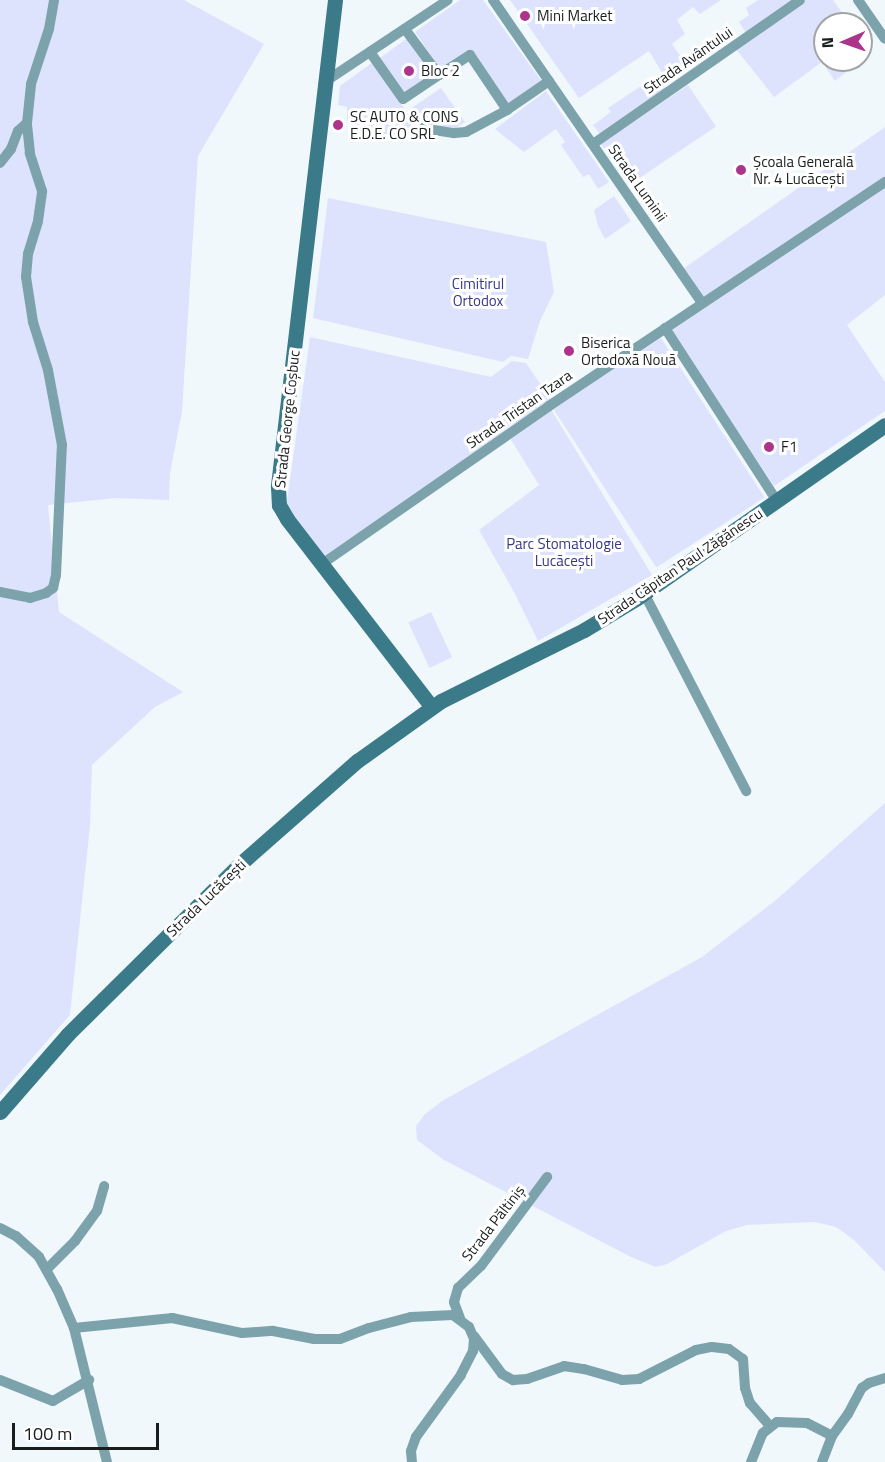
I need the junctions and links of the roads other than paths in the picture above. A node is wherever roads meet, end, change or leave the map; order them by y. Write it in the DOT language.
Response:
graph roads {
  1 [pos="54,0"];
  2 [pos="335,0"];
  3 [pos="448,0"];
  4 [pos="493,0"];
  5 [pos="800,0"];
  6 [pos="858,0"];
  7 [pos="405,29"];
  8 [pos="885,39"];
  9 [pos="370,52"];
  10 [pos="439,75"];
  11 [pos="326,81"];
  12 [pos="549,81"];
  13 [pos="507,110"];
  14 [pos="27,123"];
  15 [pos="421,128"];
  16 [pos="593,144"];
  17 [pos="0,163"];
  18 [pos="885,182"];
  19 [pos="702,303"];
  20 [pos="665,328"];
  21 [pos="885,425"];
  22 [pos="777,501"];
  23 [pos="322,564"];
  24 [pos="0,592"];
  25 [pos="644,593"];
  26 [pos="432,706"];
  27 [pos="746,791"];
  28 [pos="0,1112"];
  29 [pos="547,1177"];
  30 [pos="104,1186"];
  31 [pos="0,1228"];
  32 [pos="47,1269"];
  33 [pos="459,1318"];
  34 [pos="74,1328"];
  35 [pos="472,1333"];
  36 [pos="885,1378"];
  37 [pos="0,1380"];
  38 [pos="88,1380"];
  39 [pos="770,1426"];
  40 [pos="831,1436"];
  41 [pos="107,1462"];
  42 [pos="412,1462"];
  43 [pos="751,1462"];
  44 [pos="822,1462"];
  1 -- 14 [label="street"];
  2 -- 11 [label="main road, Strada George Coșbuc"];
  3 -- 7 [label="street"];
  4 -- 12 [label="street, Strada Luminii"];
  5 -- 16 [label="street, Strada Avântului"];
  6 -- 8 [label="street"];
  7 -- 9 [label="street"];
  7 -- 10 [label="street"];
  9 -- 10 [label="street"];
  9 -- 11 [label="street"];
  10 -- 13 [label="street"];
  11 -- 23 [label="main road, Strada George Coșbuc"];
  12 -- 13 [label="street"];
  12 -- 16 [label="street, Strada Luminii"];
  13 -- 15 [label="street"];
  14 -- 17 [label="street"];
  14 -- 24 [label="street"];
  16 -- 19 [label="street, Strada Luminii"];
  18 -- 19 [label="street, Strada Tristan Tzara"];
  19 -- 20 [label="street, Strada Tristan Tzara"];
  20 -- 22 [label="street"];
  20 -- 23 [label="street, Strada Tristan Tzara"];
  21 -- 22 [label="main road, Strada Căpitan Paul Zăgănescu"];
  22 -- 25 [label="main road, Strada Căpitan Paul Zăgănescu"];
  23 -- 26 [label="main road, Strada George Coșbuc"];
  25 -- 26 [label="main road, Strada Căpitan Paul Zăgănescu"];
  25 -- 27 [label="street"];
  26 -- 28 [label="main road, Strada Lucăcești"];
  29 -- 33 [label="street, Strada Păltiniș"];
  30 -- 32 [label="street"];
  31 -- 32 [label="street"];
  32 -- 34 [label="street"];
  33 -- 34 [label="street"];
  33 -- 35 [label="street"];
  34 -- 38 [label="street"];
  35 -- 39 [label="street"];
  35 -- 42 [label="street"];
  36 -- 40 [label="street"];
  37 -- 38 [label="street"];
  38 -- 41 [label="street"];
  39 -- 40 [label="street"];
  39 -- 43 [label="street"];
  40 -- 44 [label="street"];
}
